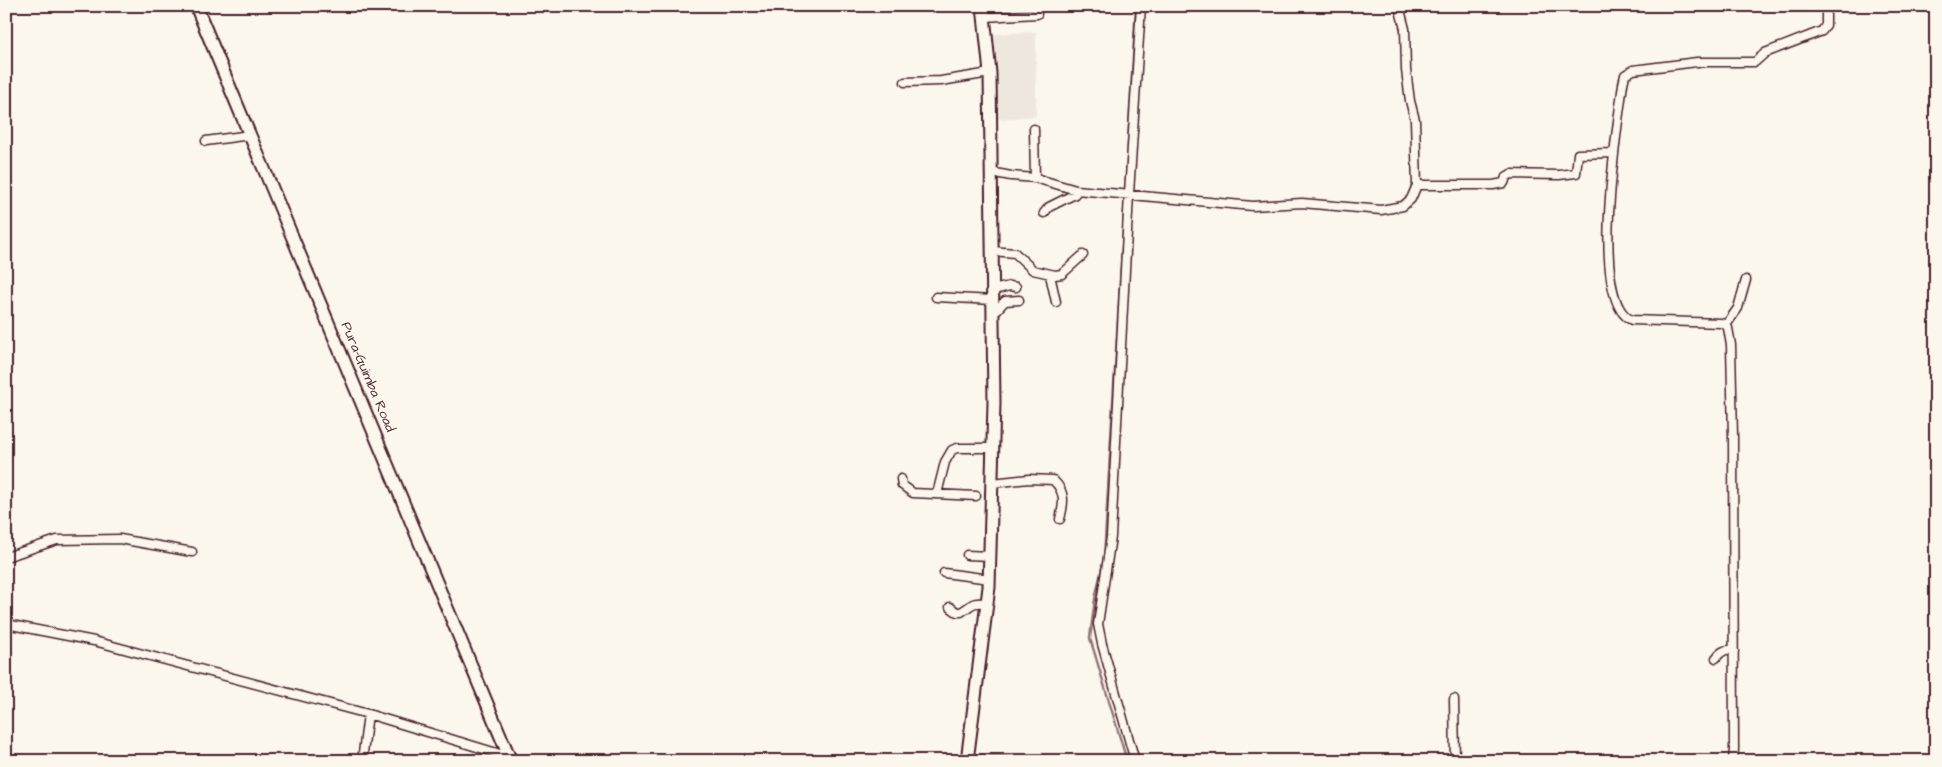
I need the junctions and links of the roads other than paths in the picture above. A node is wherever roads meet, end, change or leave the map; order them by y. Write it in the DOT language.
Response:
graph roads {
  1 [pos="196,6"];
  2 [pos="1141,6"];
  3 [pos="1399,6"];
  4 [pos="1826,6"];
  5 [pos="984,12"];
  6 [pos="1037,14"];
  7 [pos="990,73"];
  8 [pos="905,82"];
  9 [pos="1034,129"];
  10 [pos="250,136"];
  11 [pos="206,141"];
  12 [pos="1614,153"];
  13 [pos="990,172"];
  14 [pos="1035,178"];
  15 [pos="1417,186"];
  16 [pos="1076,190"];
  17 [pos="1128,194"];
  18 [pos="1044,213"];
  19 [pos="992,252"];
  20 [pos="1083,256"];
  21 [pos="1050,275"];
  22 [pos="1746,280"];
  23 [pos="1016,287"];
  24 [pos="993,295"];
  25 [pos="936,297"];
  26 [pos="1019,300"];
  27 [pos="1056,302"];
  28 [pos="994,314"];
  29 [pos="1726,325"];
  30 [pos="993,448"];
  31 [pos="901,479"];
  32 [pos="992,483"];
  33 [pos="937,494"];
  34 [pos="976,496"];
  35 [pos="1060,519"];
  36 [pos="192,552"];
  37 [pos="967,555"];
  38 [pos="990,556"];
  39 [pos="6,557"];
  40 [pos="944,573"];
  41 [pos="990,579"];
  42 [pos="987,603"];
  43 [pos="950,607"];
  44 [pos="6,624"];
  45 [pos="1734,651"];
  46 [pos="1716,658"];
  47 [pos="1454,699"];
  48 [pos="368,714"];
  49 [pos="510,759"];
  50 [pos="967,760"];
  51 [pos="362,761"];
  52 [pos="1012,761"];
  53 [pos="1135,761"];
  54 [pos="1455,761"];
  55 [pos="1733,761"];
  1 -- 10 [label="main road, Pura-Guimba Road"];
  2 -- 17 [label="street"];
  3 -- 15 [label="street"];
  4 -- 12 [label="street"];
  5 -- 6 [label="street"];
  5 -- 7 [label="main road"];
  7 -- 8 [label="street"];
  7 -- 13 [label="main road"];
  9 -- 14 [label="street"];
  10 -- 11 [label="street"];
  10 -- 49 [label="main road, Pura-Guimba Road"];
  12 -- 15 [label="street"];
  12 -- 29 [label="street"];
  13 -- 14 [label="street"];
  13 -- 19 [label="main road"];
  14 -- 16 [label="street"];
  15 -- 17 [label="street"];
  16 -- 17 [label="street"];
  16 -- 18 [label="street"];
  17 -- 53 [label="street"];
  19 -- 21 [label="street"];
  19 -- 24 [label="main road"];
  20 -- 21 [label="street"];
  21 -- 27 [label="street"];
  22 -- 29 [label="street"];
  23 -- 24 [label="street"];
  24 -- 25 [label="street"];
  24 -- 28 [label="main road"];
  26 -- 28 [label="street"];
  28 -- 30 [label="main road"];
  29 -- 45 [label="street"];
  30 -- 32 [label="main road"];
  30 -- 33 [label="street"];
  31 -- 33 [label="street"];
  32 -- 35 [label="street"];
  32 -- 38 [label="main road"];
  33 -- 34 [label="street"];
  36 -- 39 [label="street"];
  37 -- 38 [label="street"];
  38 -- 41 [label="main road"];
  40 -- 41 [label="street"];
  41 -- 42 [label="main road"];
  42 -- 43 [label="street"];
  42 -- 50 [label="main road"];
  44 -- 48 [label="street"];
  45 -- 46 [label="street"];
  45 -- 55 [label="street"];
  47 -- 54 [label="street"];
  48 -- 49 [label="street"];
  48 -- 51 [label="street"];
  50 -- 52 [label="street"];
}
